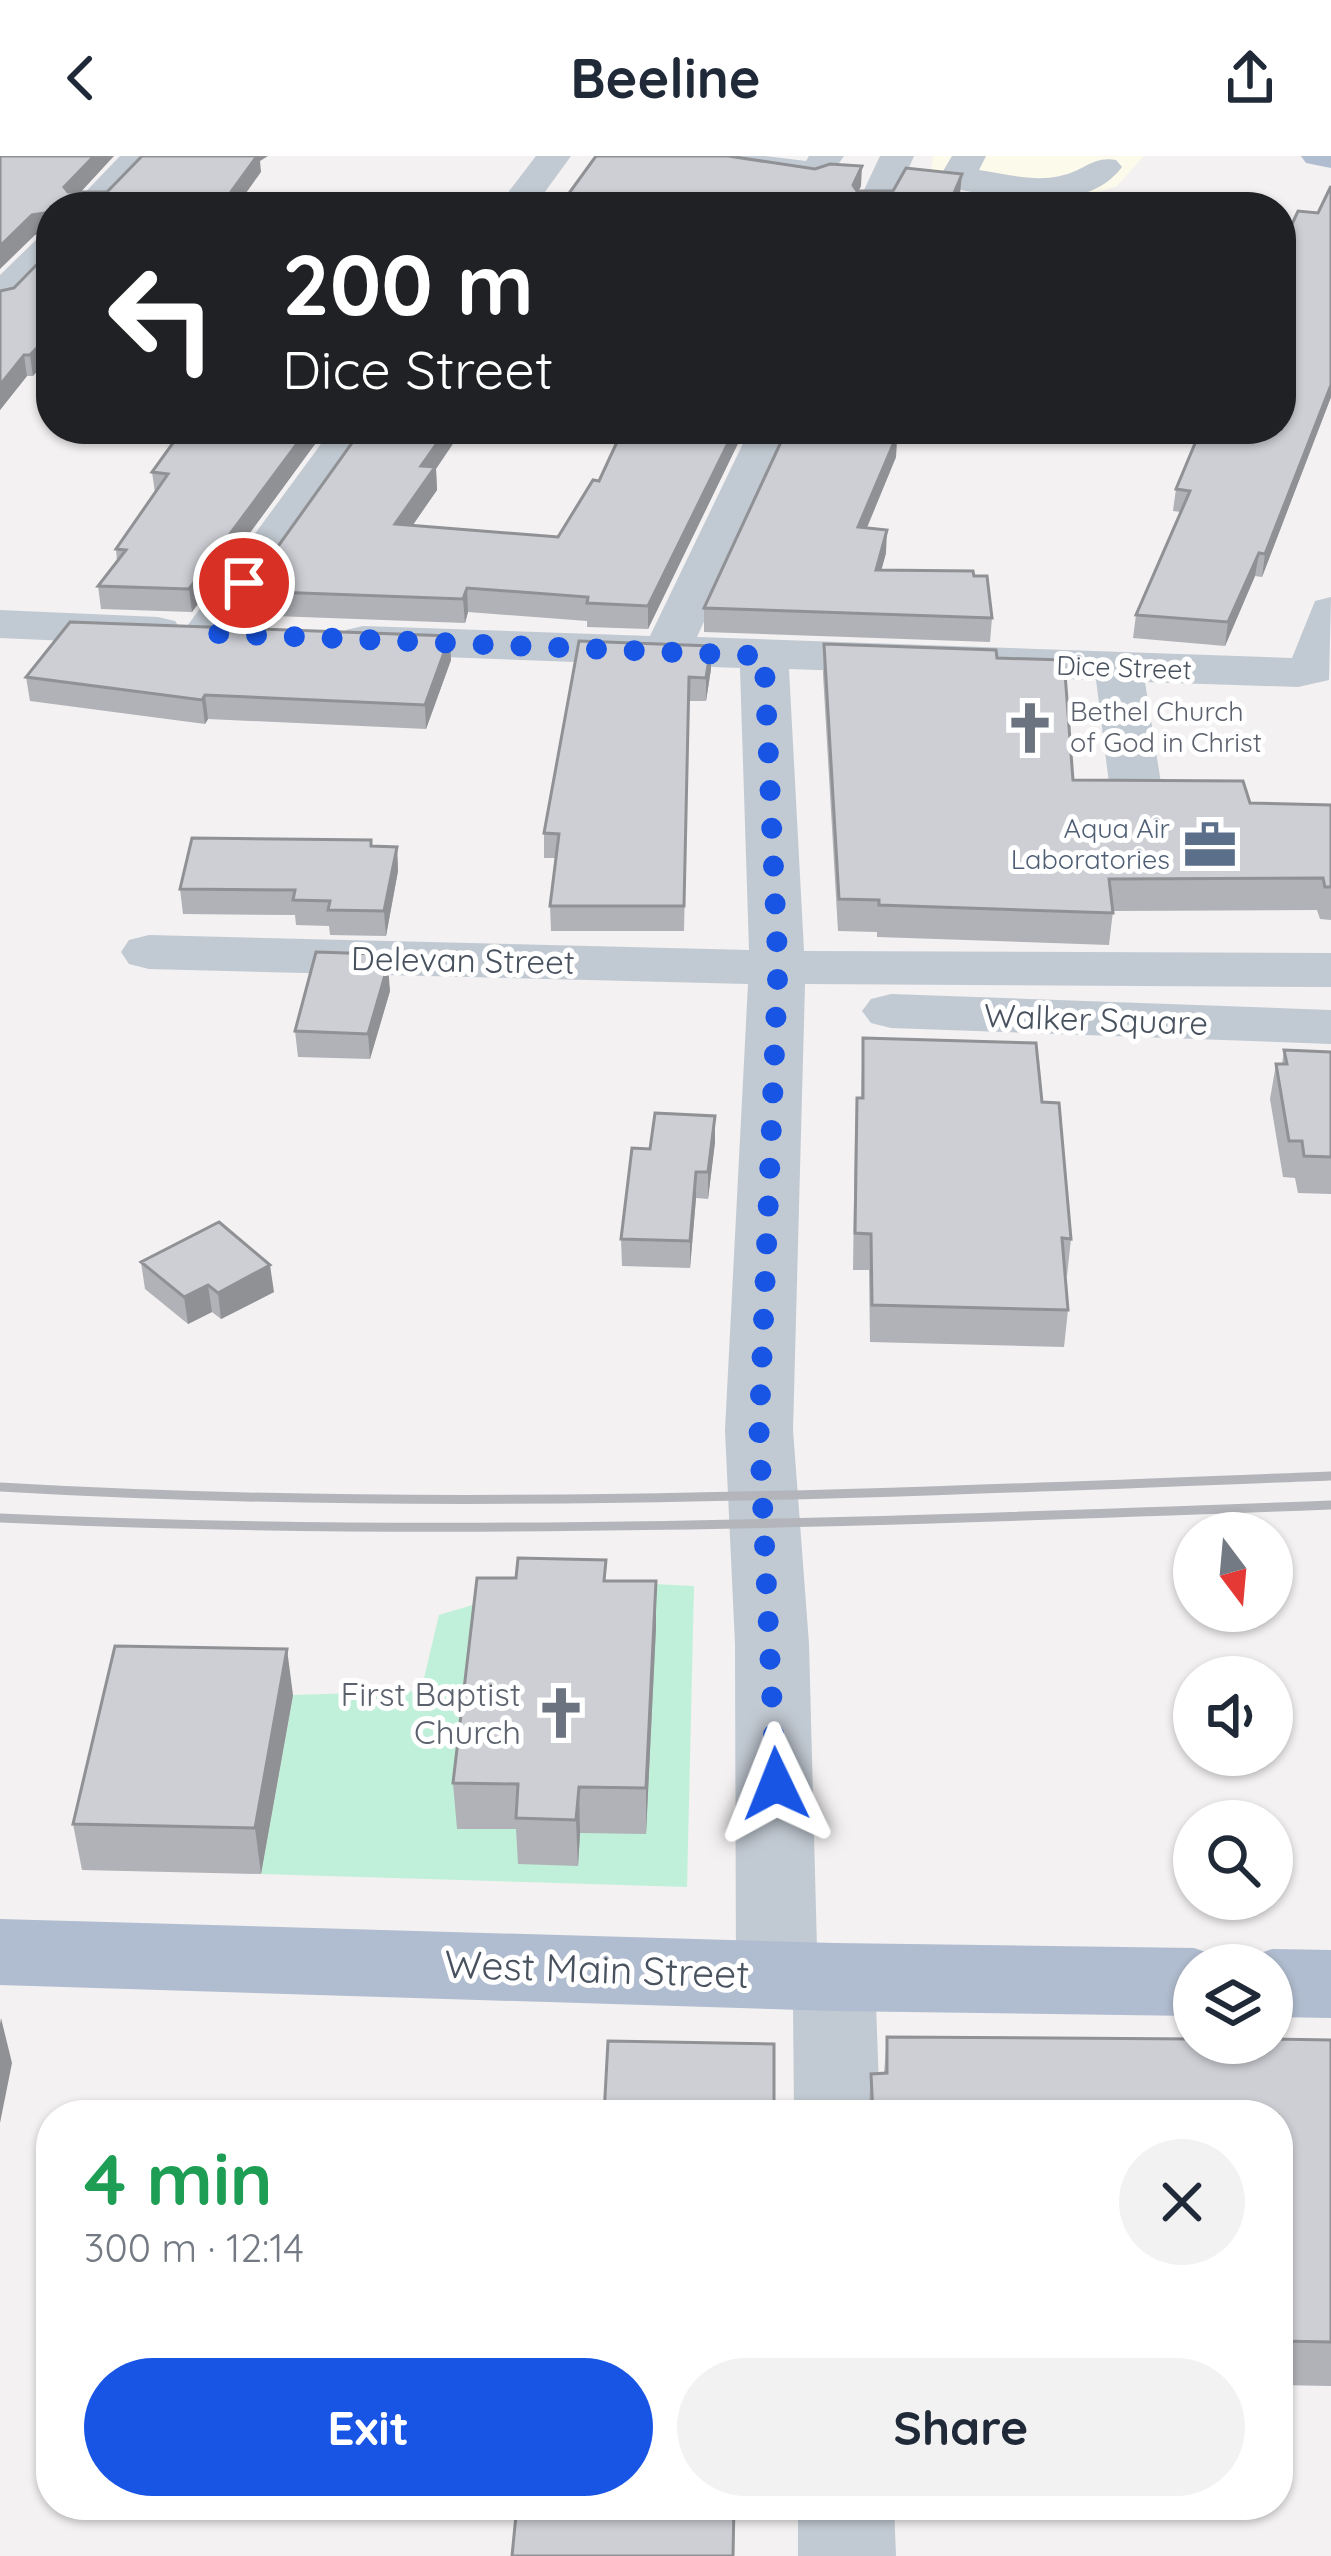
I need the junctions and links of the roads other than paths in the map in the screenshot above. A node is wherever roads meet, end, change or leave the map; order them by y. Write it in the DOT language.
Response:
graph roads {
  1 [pos="140,156"];
  2 [pos="554,156"];
  3 [pos="684,156"];
  4 [pos="827,156"];
  5 [pos="897,156"];
  6 [pos="969,156"];
  7 [pos="1030,156"];
  8 [pos="1318,156"];
  9 [pos="1331,158"];
  10 [pos="1110,161"];
  11 [pos="104,192"];
  12 [pos="526,192"];
  13 [pos="881,192"];
  14 [pos="36,261"];
  15 [pos="0,297"];
  16 [pos="344,444"];
  17 [pos="764,444"];
  18 [pos="1331,611"];
  19 [pos="0,624"];
  20 [pos="321,638"];
  21 [pos="666,652"];
  22 [pos="764,656"];
  23 [pos="1120,668"];
  24 [pos="1135,783"];
  25 [pos="149,952"];
  26 [pos="778,967"];
  27 [pos="1331,970"];
  28 [pos="861,1010"];
  29 [pos="1331,1028"];
  30 [pos="0,1952"];
  31 [pos="806,1976"];
  32 [pos="1173,1982"];
  33 [pos="1293,1983"];
  34 [pos="1331,1984"];
  35 [pos="834,2100"];
  36 [pos="846,2520"];
  37 [pos="847,2556"];
  1 -- 11 [label="street"];
  2 -- 12 [label="street"];
  3 -- 4 [label="street"];
  5 -- 13 [label="street"];
  6 -- 10 [label="street"];
  7 -- 10 [label="street"];
  8 -- 9 [label="main road"];
  14 -- 15 [label="street"];
  16 -- 19 [label="street"];
  17 -- 21 [label="street"];
  18 -- 23 [label="street, Dice Street"];
  20 -- 21 [label="street, Dice Street"];
  21 -- 22 [label="street, Dice Street"];
  22 -- 23 [label="street, Dice Street"];
  22 -- 26 [label="street"];
  23 -- 24 [label="street"];
  25 -- 26 [label="street, Delevan Street"];
  26 -- 27 [label="street, Delevan Street"];
  26 -- 31 [label="street"];
  28 -- 29 [label="street, Walker Square"];
  30 -- 31 [label="main road, West Main Street"];
  31 -- 32 [label="main road, West Main Street"];
  31 -- 35 [label="street"];
  33 -- 34 [label="main road"];
  36 -- 37 [label="street"];
}
